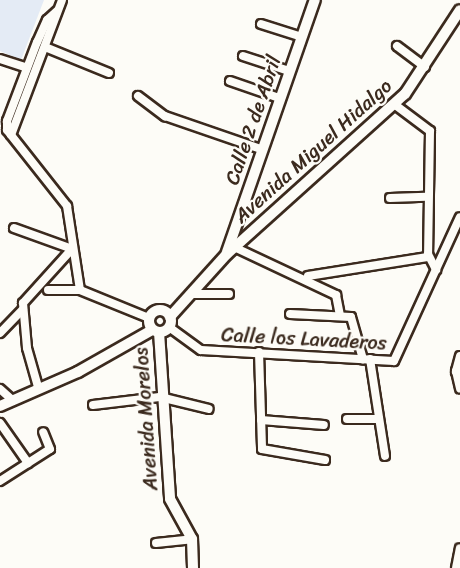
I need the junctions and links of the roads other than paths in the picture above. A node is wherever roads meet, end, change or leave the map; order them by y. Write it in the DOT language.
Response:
graph roads {
  1 [pos="62,0"];
  2 [pos="315,0"];
  3 [pos="460,10"];
  4 [pos="57,11"];
  5 [pos="261,24"];
  6 [pos="302,37"];
  7 [pos="397,46"];
  8 [pos="45,47"];
  9 [pos="243,56"];
  10 [pos="0,59"];
  11 [pos="425,67"];
  12 [pos="27,68"];
  13 [pos="289,71"];
  14 [pos="109,73"];
  15 [pos="230,81"];
  16 [pos="25,84"];
  17 [pos="138,96"];
  18 [pos="279,98"];
  19 [pos="394,105"];
  20 [pos="261,149"];
  21 [pos="426,196"];
  22 [pos="390,198"];
  23 [pos="460,217"];
  24 [pos="14,228"];
  25 [pos="233,245"];
  26 [pos="72,249"];
  27 [pos="428,257"];
  28 [pos="436,270"];
  29 [pos="308,276"];
  30 [pos="48,290"];
  31 [pos="80,290"];
  32 [pos="193,294"];
  33 [pos="229,294"];
  34 [pos="23,309"];
  35 [pos="290,314"];
  36 [pos="340,316"];
  37 [pos="157,325"];
  38 [pos="0,333"];
  39 [pos="259,352"];
  40 [pos="460,357"];
  41 [pos="367,359"];
  42 [pos="38,387"];
  43 [pos="0,389"];
  44 [pos="460,389"];
  45 [pos="160,396"];
  46 [pos="11,399"];
  47 [pos="93,405"];
  48 [pos="0,406"];
  49 [pos="209,409"];
  50 [pos="347,419"];
  51 [pos="379,419"];
  52 [pos="261,420"];
  53 [pos="0,423"];
  54 [pos="324,425"];
  55 [pos="43,432"];
  56 [pos="10,438"];
  57 [pos="0,442"];
  58 [pos="385,456"];
  59 [pos="325,460"];
  60 [pos="28,463"];
  61 [pos="0,481"];
  62 [pos="192,538"];
  63 [pos="156,543"];
  64 [pos="460,548"];
  65 [pos="193,568"];
  66 [pos="456,568"];
  1 -- 4 [label="street"];
  2 -- 6 [label="street, Calle 2 de Abril"];
  3 -- 11 [label="street, Avenida Miguel Hidalgo"];
  4 -- 8 [label="street"];
  4 -- 12 [label="street"];
  5 -- 6 [label="street"];
  6 -- 13 [label="street, Calle 2 de Abril"];
  7 -- 11 [label="street"];
  8 -- 14 [label="street"];
  8 -- 16 [label="street"];
  9 -- 13 [label="street"];
  10 -- 12 [label="street"];
  11 -- 19 [label="street, Avenida Miguel Hidalgo"];
  12 -- 16 [label="street"];
  13 -- 18 [label="street, Calle 2 de Abril"];
  15 -- 18 [label="street"];
  16 -- 26 [label="street"];
  17 -- 20 [label="street"];
  18 -- 20 [label="street, Calle 2 de Abril"];
  19 -- 21 [label="street"];
  19 -- 25 [label="street, Avenida Miguel Hidalgo"];
  20 -- 25 [label="street, Calle 2 de Abril"];
  21 -- 22 [label="street"];
  21 -- 27 [label="street"];
  23 -- 28 [label="street, Calle los Lavaderos"];
  24 -- 26 [label="street"];
  25 -- 32 [label="street, Avenida Miguel Hidalgo"];
  25 -- 36 [label="street"];
  26 -- 31 [label="street"];
  26 -- 34 [label="street"];
  27 -- 28 [label="street"];
  27 -- 29 [label="street"];
  28 -- 41 [label="street, Calle los Lavaderos"];
  30 -- 31 [label="street"];
  31 -- 37 [label="street, Calle los Lavaderos"];
  32 -- 33 [label="street"];
  32 -- 37 [label="street, Avenida Miguel Hidalgo"];
  34 -- 38 [label="street"];
  34 -- 42 [label="street"];
  35 -- 36 [label="street"];
  36 -- 41 [label="street"];
  37 -- 39 [label="street, Calle los Lavaderos"];
  37 -- 42 [label="street, Avenida Miguel Hidalgo"];
  37 -- 45 [label="street, Avenida Morelos"];
  39 -- 41 [label="street, Calle los Lavaderos"];
  39 -- 52 [label="street"];
  40 -- 44 [label="street"];
  41 -- 51 [label="street"];
  42 -- 46 [label="street, Avenida Miguel Hidalgo"];
  43 -- 46 [label="street"];
  45 -- 47 [label="street"];
  45 -- 49 [label="street"];
  45 -- 62 [label="street, Avenida Morelos"];
  46 -- 48 [label="street, Avenida Miguel Hidalgo"];
  50 -- 51 [label="street"];
  51 -- 58 [label="street"];
  52 -- 54 [label="street"];
  52 -- 59 [label="street"];
  53 -- 56 [label="street"];
  55 -- 60 [label="street"];
  56 -- 57 [label="street"];
  56 -- 60 [label="street"];
  60 -- 61 [label="street"];
  62 -- 63 [label="street"];
  62 -- 65 [label="street, Avenida Morelos"];
  64 -- 66 [label="street"];
}
